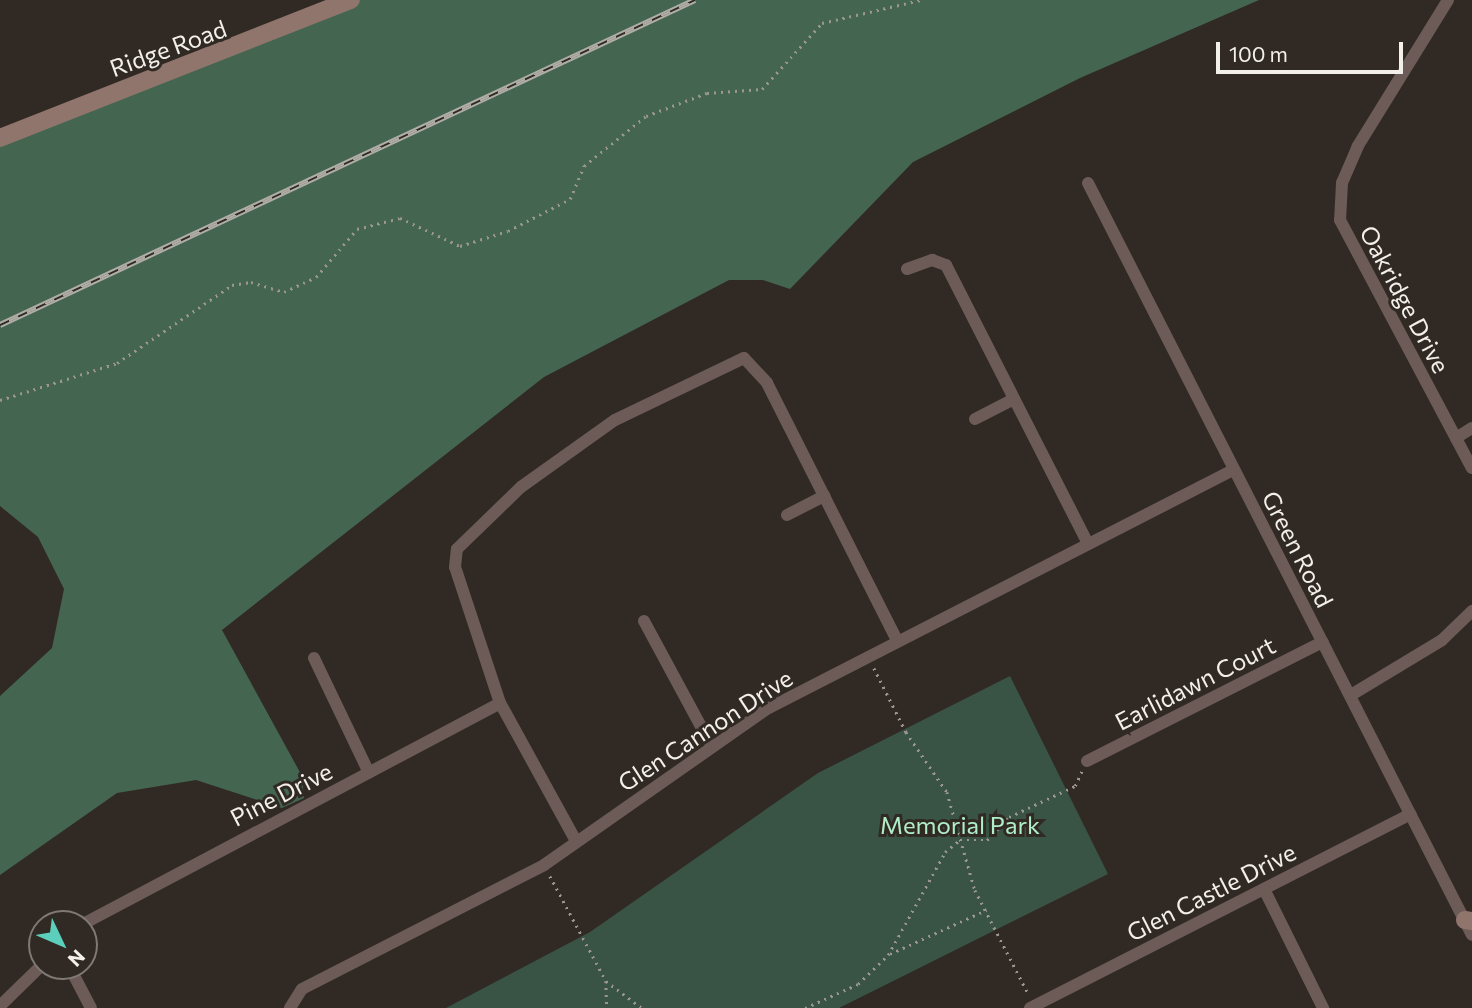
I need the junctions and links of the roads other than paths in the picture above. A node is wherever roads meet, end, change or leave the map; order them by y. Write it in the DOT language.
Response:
graph roads {
  1 [pos="351,0"];
  2 [pos="1448,0"];
  3 [pos="0,138"];
  4 [pos="1088,183"];
  5 [pos="907,269"];
  6 [pos="1014,399"];
  7 [pos="975,419"];
  8 [pos="1472,428"];
  9 [pos="1456,438"];
  10 [pos="1472,468"];
  11 [pos="1233,470"];
  12 [pos="824,496"];
  13 [pos="787,515"];
  14 [pos="1088,544"];
  15 [pos="1472,611"];
  16 [pos="644,621"];
  17 [pos="897,640"];
  18 [pos="1323,642"];
  19 [pos="314,658"];
  20 [pos="1351,695"];
  21 [pos="500,703"];
  22 [pos="712,747"];
  23 [pos="1087,761"];
  24 [pos="369,773"];
  25 [pos="1410,814"];
  26 [pos="576,841"];
  27 [pos="1264,889"];
  28 [pos="98,916"];
  29 [pos="1469,925"];
  30 [pos="28,979"];
  31 [pos="76,980"];
  32 [pos="0,1006"];
  33 [pos="1032,1007"];
  34 [pos="91,1008"];
  35 [pos="290,1008"];
  36 [pos="1323,1008"];
  1 -- 3 [label="main road, Ridge Road"];
  2 -- 9 [label="street, Oakridge Drive"];
  4 -- 11 [label="street, Green Road"];
  5 -- 6 [label="street"];
  6 -- 7 [label="street"];
  6 -- 14 [label="street"];
  8 -- 9 [label="street"];
  9 -- 10 [label="street, Oakridge Drive"];
  11 -- 14 [label="street, Glen Cannon Drive"];
  11 -- 18 [label="street, Green Road"];
  12 -- 13 [label="street"];
  12 -- 17 [label="street"];
  12 -- 21 [label="street"];
  14 -- 17 [label="street, Glen Cannon Drive"];
  15 -- 20 [label="street"];
  16 -- 22 [label="street"];
  17 -- 22 [label="street, Glen Cannon Drive"];
  18 -- 20 [label="street, Green Road"];
  18 -- 23 [label="street, Earlidawn Court"];
  19 -- 24 [label="street"];
  20 -- 25 [label="street, Green Road"];
  21 -- 24 [label="street, Pine Drive"];
  21 -- 26 [label="street"];
  22 -- 26 [label="street, Glen Cannon Drive"];
  24 -- 28 [label="street, Pine Drive"];
  25 -- 27 [label="street, Glen Castle Drive"];
  25 -- 29 [label="street, Green Road"];
  26 -- 35 [label="street, Glen Cannon Drive"];
  27 -- 33 [label="street, Glen Castle Drive"];
  27 -- 36 [label="street"];
  30 -- 32 [label="street"];
  31 -- 34 [label="street"];
}
